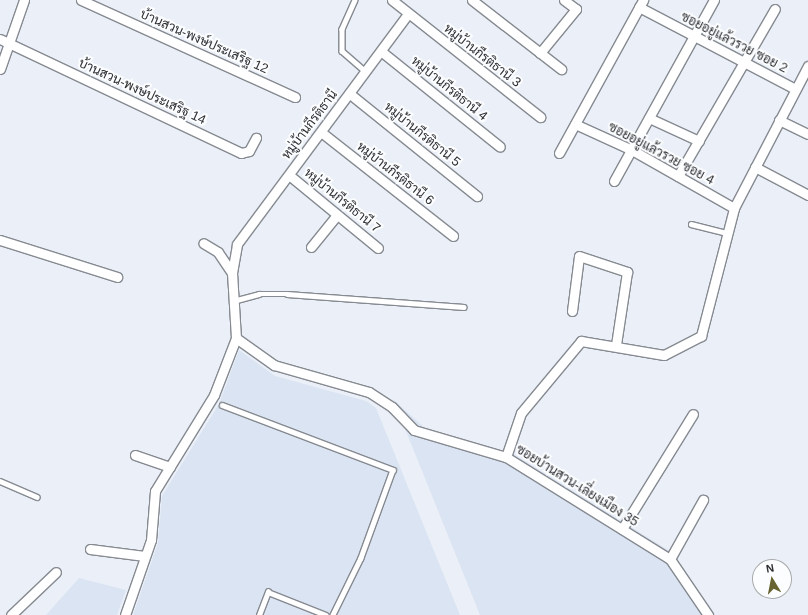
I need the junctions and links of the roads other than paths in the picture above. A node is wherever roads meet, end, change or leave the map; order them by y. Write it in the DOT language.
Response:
graph roads {
  1 [pos="24,0"];
  2 [pos="81,0"];
  3 [pos="355,0"];
  4 [pos="392,0"];
  5 [pos="472,0"];
  6 [pos="564,0"];
  7 [pos="714,0"];
  8 [pos="641,4"];
  9 [pos="775,9"];
  10 [pos="407,15"];
  11 [pos="692,37"];
  12 [pos="0,39"];
  13 [pos="10,44"];
  14 [pos="382,52"];
  15 [pos="540,53"];
  16 [pos="744,63"];
  17 [pos="808,66"];
  18 [pos="0,69"];
  19 [pos="561,69"];
  20 [pos="367,72"];
  21 [pos="795,89"];
  22 [pos="350,94"];
  23 [pos="295,97"];
  24 [pos="540,117"];
  25 [pos="650,118"];
  26 [pos="778,120"];
  27 [pos="575,124"];
  28 [pos="321,132"];
  29 [pos="808,134"];
  30 [pos="256,138"];
  31 [pos="699,141"];
  32 [pos="500,147"];
  33 [pos="632,150"];
  34 [pos="558,154"];
  35 [pos="755,167"];
  36 [pos="289,175"];
  37 [pos="678,176"];
  38 [pos="614,181"];
  39 [pos="808,195"];
  40 [pos="477,196"];
  41 [pos="734,208"];
  42 [pos="337,214"];
  43 [pos="691,224"];
  44 [pos="727,233"];
  45 [pos="453,236"];
  46 [pos="0,240"];
  47 [pos="203,243"];
  48 [pos="311,247"];
  49 [pos="378,248"];
  50 [pos="232,273"];
  51 [pos="117,277"];
  52 [pos="233,301"];
  53 [pos="464,307"];
  54 [pos="572,311"];
  55 [pos="236,338"];
  56 [pos="616,345"];
  57 [pos="222,405"];
  58 [pos="693,414"];
  59 [pos="135,455"];
  60 [pos="506,457"];
  61 [pos="170,467"];
  62 [pos="0,481"];
  63 [pos="37,497"];
  64 [pos="703,500"];
  65 [pos="622,529"];
  66 [pos="90,549"];
  67 [pos="145,556"];
  68 [pos="670,559"];
  69 [pos="56,572"];
  70 [pos="11,615"];
  71 [pos="125,615"];
  72 [pos="260,615"];
  73 [pos="326,615"];
  74 [pos="333,615"];
  75 [pos="708,615"];
  1 -- 13 [label="street"];
  2 -- 23 [label="street, บ้านสวน-พงษ์ประเสริฐ 12"];
  3 -- 20 [label="lane"];
  4 -- 10 [label="street"];
  5 -- 15 [label="street"];
  6 -- 15 [label="street"];
  7 -- 11 [label="street"];
  8 -- 11 [label="street, ซอยอยู่แล้วรวย ซอย 2"];
  8 -- 27 [label="street"];
  9 -- 16 [label="street"];
  10 -- 14 [label="street, หมู่บ้านกีรติธานี"];
  10 -- 24 [label="street, หมู่บ้านกีรติธานี 3"];
  11 -- 16 [label="street, ซอยอยู่แล้วรวย ซอย 2"];
  11 -- 25 [label="street"];
  12 -- 13 [label="street, บ้านสวน-พงษ์ประเสริฐ 14"];
  13 -- 18 [label="street"];
  13 -- 30 [label="street, บ้านสวน-พงษ์ประเสริฐ 14"];
  14 -- 20 [label="street, หมู่บ้านกีรติธานี"];
  14 -- 32 [label="street, หมู่บ้านกีรติธานี 4"];
  15 -- 19 [label="street"];
  16 -- 21 [label="street, ซอยอยู่แล้วรวย ซอย 2"];
  16 -- 31 [label="street"];
  17 -- 21 [label="street"];
  20 -- 22 [label="street, หมู่บ้านกีรติธานี"];
  21 -- 26 [label="street"];
  22 -- 28 [label="street, หมู่บ้านกีรติธานี"];
  22 -- 40 [label="street, หมู่บ้านกีรติธานี 5"];
  25 -- 31 [label="street"];
  25 -- 33 [label="street"];
  26 -- 29 [label="street"];
  26 -- 35 [label="street"];
  27 -- 33 [label="street, ซอยอยู่แล้วรวย ซอย 4"];
  27 -- 34 [label="street"];
  28 -- 36 [label="street, หมู่บ้านกีรติธานี"];
  28 -- 45 [label="street, หมู่บ้านกีรติธานี 6"];
  31 -- 37 [label="street"];
  33 -- 37 [label="street, ซอยอยู่แล้วรวย ซอย 4"];
  33 -- 38 [label="street"];
  35 -- 39 [label="street"];
  35 -- 41 [label="street"];
  36 -- 42 [label="street, หมู่บ้านกีรติธานี 7"];
  36 -- 50 [label="street, หมู่บ้านกีรติธานี"];
  37 -- 41 [label="street, ซอยอยู่แล้วรวย ซอย 4"];
  41 -- 44 [label="street"];
  42 -- 48 [label="street"];
  42 -- 49 [label="street, หมู่บ้านกีรติธานี 7"];
  43 -- 44 [label="lane"];
  44 -- 56 [label="street"];
  46 -- 51 [label="street"];
  47 -- 50 [label="street"];
  50 -- 52 [label="street, หมู่บ้านกีรติธานี"];
  52 -- 53 [label="lane"];
  52 -- 55 [label="street, หมู่บ้านกีรติธานี"];
  54 -- 56 [label="street"];
  55 -- 60 [label="street, ซอยบ้านสวน-เลี่ยงเมือง 35"];
  55 -- 61 [label="street"];
  56 -- 60 [label="street"];
  57 -- 74 [label="lane"];
  58 -- 65 [label="street"];
  59 -- 61 [label="street"];
  60 -- 65 [label="street, ซอยบ้านสวน-เลี่ยงเมือง 35"];
  61 -- 67 [label="street"];
  62 -- 63 [label="lane"];
  64 -- 68 [label="street"];
  65 -- 68 [label="street, ซอยบ้านสวน-เลี่ยงเมือง 35"];
  66 -- 67 [label="street"];
  67 -- 71 [label="street"];
  68 -- 75 [label="street, ซอยบ้านสวน-เลี่ยงเมือง 35"];
  69 -- 70 [label="street"];
  72 -- 73 [label="lane"];
}
